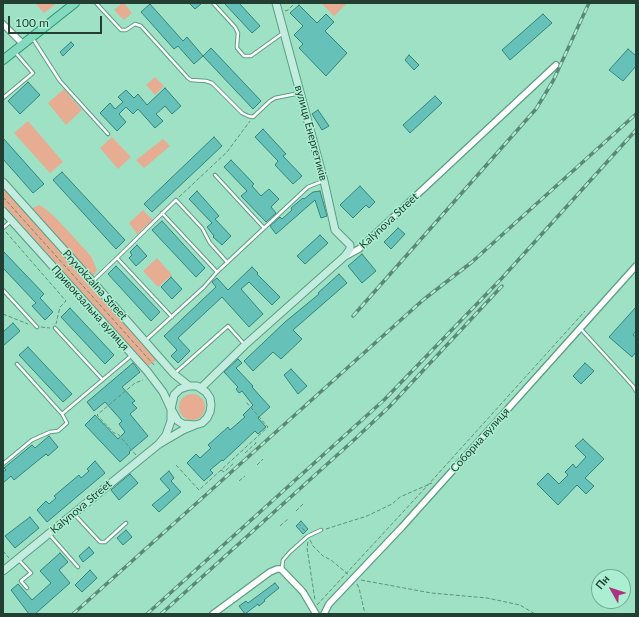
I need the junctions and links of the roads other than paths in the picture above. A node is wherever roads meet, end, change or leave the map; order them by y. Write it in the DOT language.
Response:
graph roads {
  1 [pos="75,3"];
  2 [pos="96,3"];
  3 [pos="213,3"];
  4 [pos="276,3"];
  5 [pos="3,24"];
  6 [pos="284,32"];
  7 [pos="32,37"];
  8 [pos="23,44"];
  9 [pos="14,51"];
  10 [pos="3,60"];
  11 [pos="556,65"];
  12 [pos="300,92"];
  13 [pos="3,98"];
  14 [pos="108,134"];
  15 [pos="215,175"];
  16 [pos="324,181"];
  17 [pos="3,182"];
  18 [pos="3,211"];
  19 [pos="162,213"];
  20 [pos="12,221"];
  21 [pos="264,228"];
  22 [pos="3,229"];
  23 [pos="346,256"];
  24 [pos="117,258"];
  25 [pos="227,262"];
  26 [pos="636,266"];
  27 [pos="217,272"];
  28 [pos="92,281"];
  29 [pos="3,290"];
  30 [pos="172,317"];
  31 [pos="36,327"];
  32 [pos="55,328"];
  33 [pos="580,328"];
  34 [pos="145,340"];
  35 [pos="245,345"];
  36 [pos="132,354"];
  37 [pos="17,364"];
  38 [pos="174,374"];
  39 [pos="102,379"];
  40 [pos="189,386"];
  41 [pos="201,388"];
  42 [pos="636,391"];
  43 [pos="171,409"];
  44 [pos="62,414"];
  45 [pos="195,425"];
  46 [pos="159,444"];
  47 [pos="3,464"];
  48 [pos="73,514"];
  49 [pos="126,524"];
  50 [pos="321,530"];
  51 [pos="49,534"];
  52 [pos="15,561"];
  53 [pos="78,567"];
  54 [pos="282,569"];
  55 [pos="3,571"];
  56 [pos="27,588"];
  57 [pos="317,612"];
  58 [pos="213,614"];
  59 [pos="324,614"];
  1 -- 7 [label="main road"];
  2 -- 12 [label="lane"];
  3 -- 6 [label="lane"];
  4 -- 6 [label="street, вулиця Енергетиків"];
  5 -- 8 [label="street"];
  6 -- 12 [label="street, вулиця Енергетиків"];
  7 -- 8 [label="main road"];
  7 -- 14 [label="lane"];
  8 -- 9 [label="main road"];
  9 -- 10 [label="main road"];
  9 -- 13 [label="lane"];
  11 -- 23 [label="street, Kalynova Street"];
  12 -- 16 [label="street, вулиця Енергетиків"];
  15 -- 21 [label="lane"];
  16 -- 21 [label="lane"];
  16 -- 23 [label="street, вулиця Енергетиків"];
  17 -- 28 [label="street, Pryvokzalna Street"];
  18 -- 20 [label="street, Привокзальна вулиця"];
  19 -- 24 [label="lane"];
  19 -- 25 [label="lane"];
  19 -- 27 [label="lane"];
  20 -- 22 [label="lane"];
  20 -- 36 [label="street, Привокзальна вулиця"];
  21 -- 25 [label="lane"];
  23 -- 35 [label="street, Kalynova Street"];
  24 -- 28 [label="lane"];
  24 -- 30 [label="lane"];
  25 -- 27 [label="lane"];
  26 -- 33 [label="street, Соборна вулиця"];
  27 -- 30 [label="lane"];
  28 -- 34 [label="street, Pryvokzalna Street"];
  29 -- 31 [label="lane"];
  30 -- 34 [label="lane"];
  32 -- 39 [label="lane"];
  33 -- 42 [label="lane"];
  33 -- 59 [label="street, Соборна вулиця"];
  34 -- 38 [label="street, Pryvokzalna Street"];
  35 -- 38 [label="lane"];
  35 -- 41 [label="street, Kalynova Street"];
  36 -- 39 [label="lane"];
  36 -- 43 [label="street, Привокзальна вулиця"];
  37 -- 44 [label="lane"];
  38 -- 40 [label="street, Pryvokzalna Street"];
  39 -- 44 [label="lane"];
  40 -- 41 [label="street"];
  40 -- 43 [label="street"];
  41 -- 45 [label="street"];
  43 -- 45 [label="street"];
  43 -- 46 [label="street"];
  44 -- 47 [label="lane"];
  45 -- 46 [label="street"];
  46 -- 48 [label="street, Kalynova Street"];
  48 -- 49 [label="lane"];
  48 -- 51 [label="street, Kalynova Street"];
  50 -- 54 [label="lane"];
  51 -- 52 [label="street, Kalynova Street"];
  51 -- 53 [label="lane"];
  52 -- 55 [label="street, Kalynova Street"];
  52 -- 56 [label="lane"];
  54 -- 57 [label="street"];
  54 -- 58 [label="street"];
}
